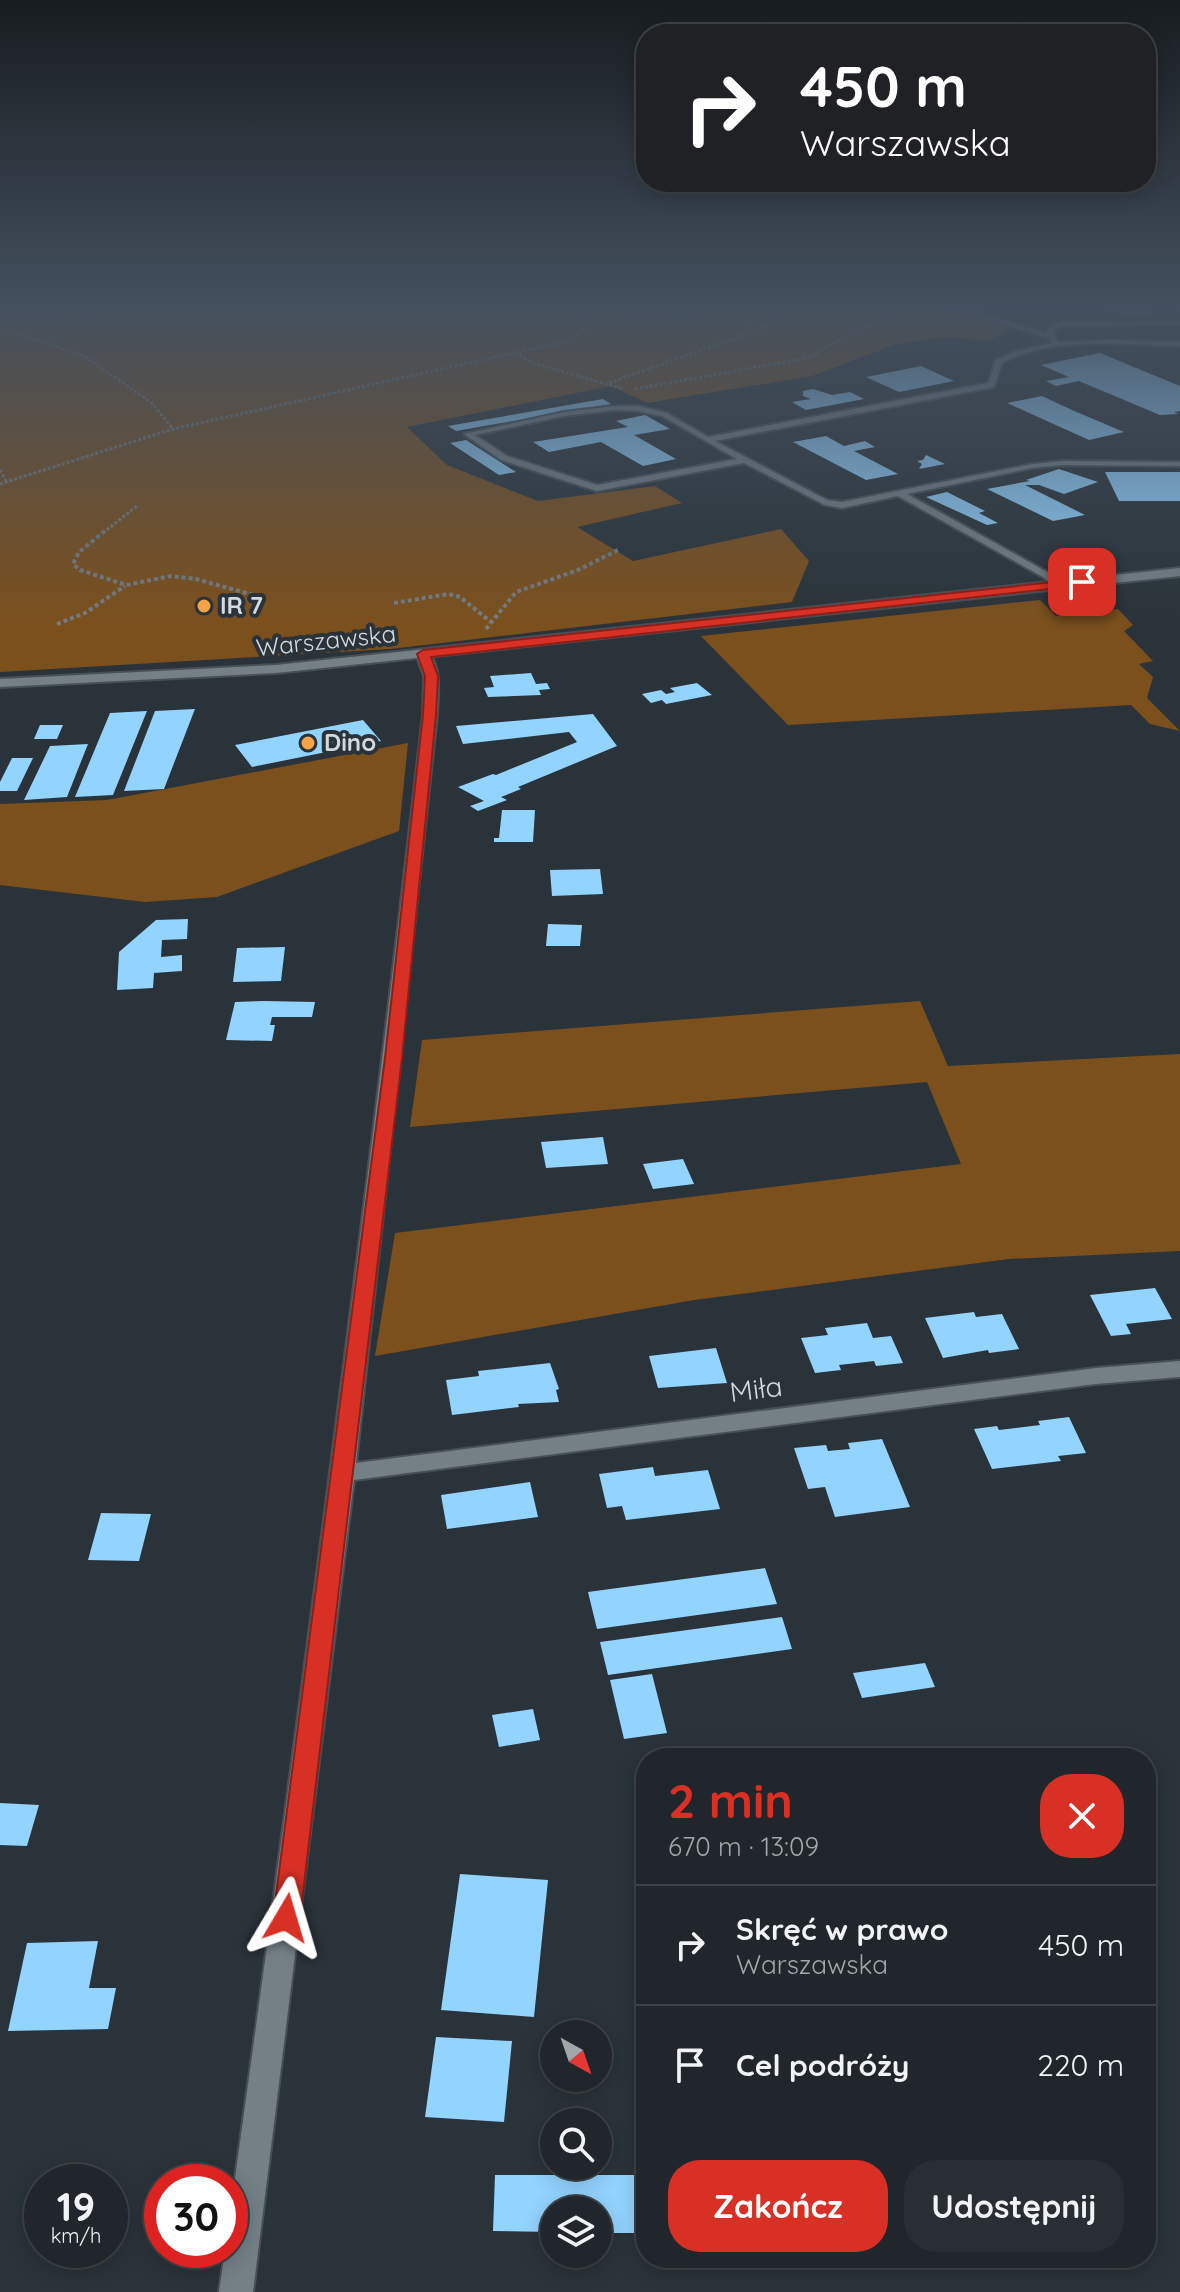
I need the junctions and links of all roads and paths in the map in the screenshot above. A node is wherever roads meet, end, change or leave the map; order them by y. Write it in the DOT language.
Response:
graph roads {
  1 [pos="159,412"];
  2 [pos="249,412"];
  3 [pos="586,412"];
  4 [pos="656,412"];
  5 [pos="852,412"];
  6 [pos="173,429"];
  7 [pos="707,440"];
  8 [pos="746,460"];
  9 [pos="1180,464"];
  10 [pos="0,470"];
  11 [pos="6,481"];
  12 [pos="0,484"];
  13 [pos="901,494"];
  14 [pos="138,505"];
  15 [pos="618,550"];
  16 [pos="1180,572"];
  17 [pos="126,585"];
  18 [pos="1057,585"];
  19 [pos="264,598"];
  20 [pos="394,603"];
  21 [pos="491,622"];
  22 [pos="57,624"];
  23 [pos="483,633"];
  24 [pos="423,654"];
  25 [pos="0,683"];
  26 [pos="1180,1369"];
  27 [pos="340,1473"];
  28 [pos="236,2292"];
  1 -- 6 [label="path"];
  2 -- 6 [label="path"];
  3 -- 8 [label="lane"];
  4 -- 7 [label="lane"];
  5 -- 7 [label="lane"];
  6 -- 11 [label="path"];
  7 -- 8 [label="lane"];
  8 -- 13 [label="lane"];
  9 -- 13 [label="lane"];
  10 -- 11 [label="path"];
  11 -- 12 [label="path"];
  13 -- 18 [label="lane"];
  14 -- 17 [label="path"];
  15 -- 21 [label="path"];
  16 -- 18 [label="street, Warszawska"];
  17 -- 19 [label="path"];
  17 -- 22 [label="path"];
  18 -- 24 [label="street, Warszawska"];
  20 -- 21 [label="path"];
  21 -- 23 [label="path"];
  24 -- 25 [label="street, Warszawska"];
  24 -- 27 [label="street"];
  26 -- 27 [label="street, Miła"];
  27 -- 28 [label="street"];
}
